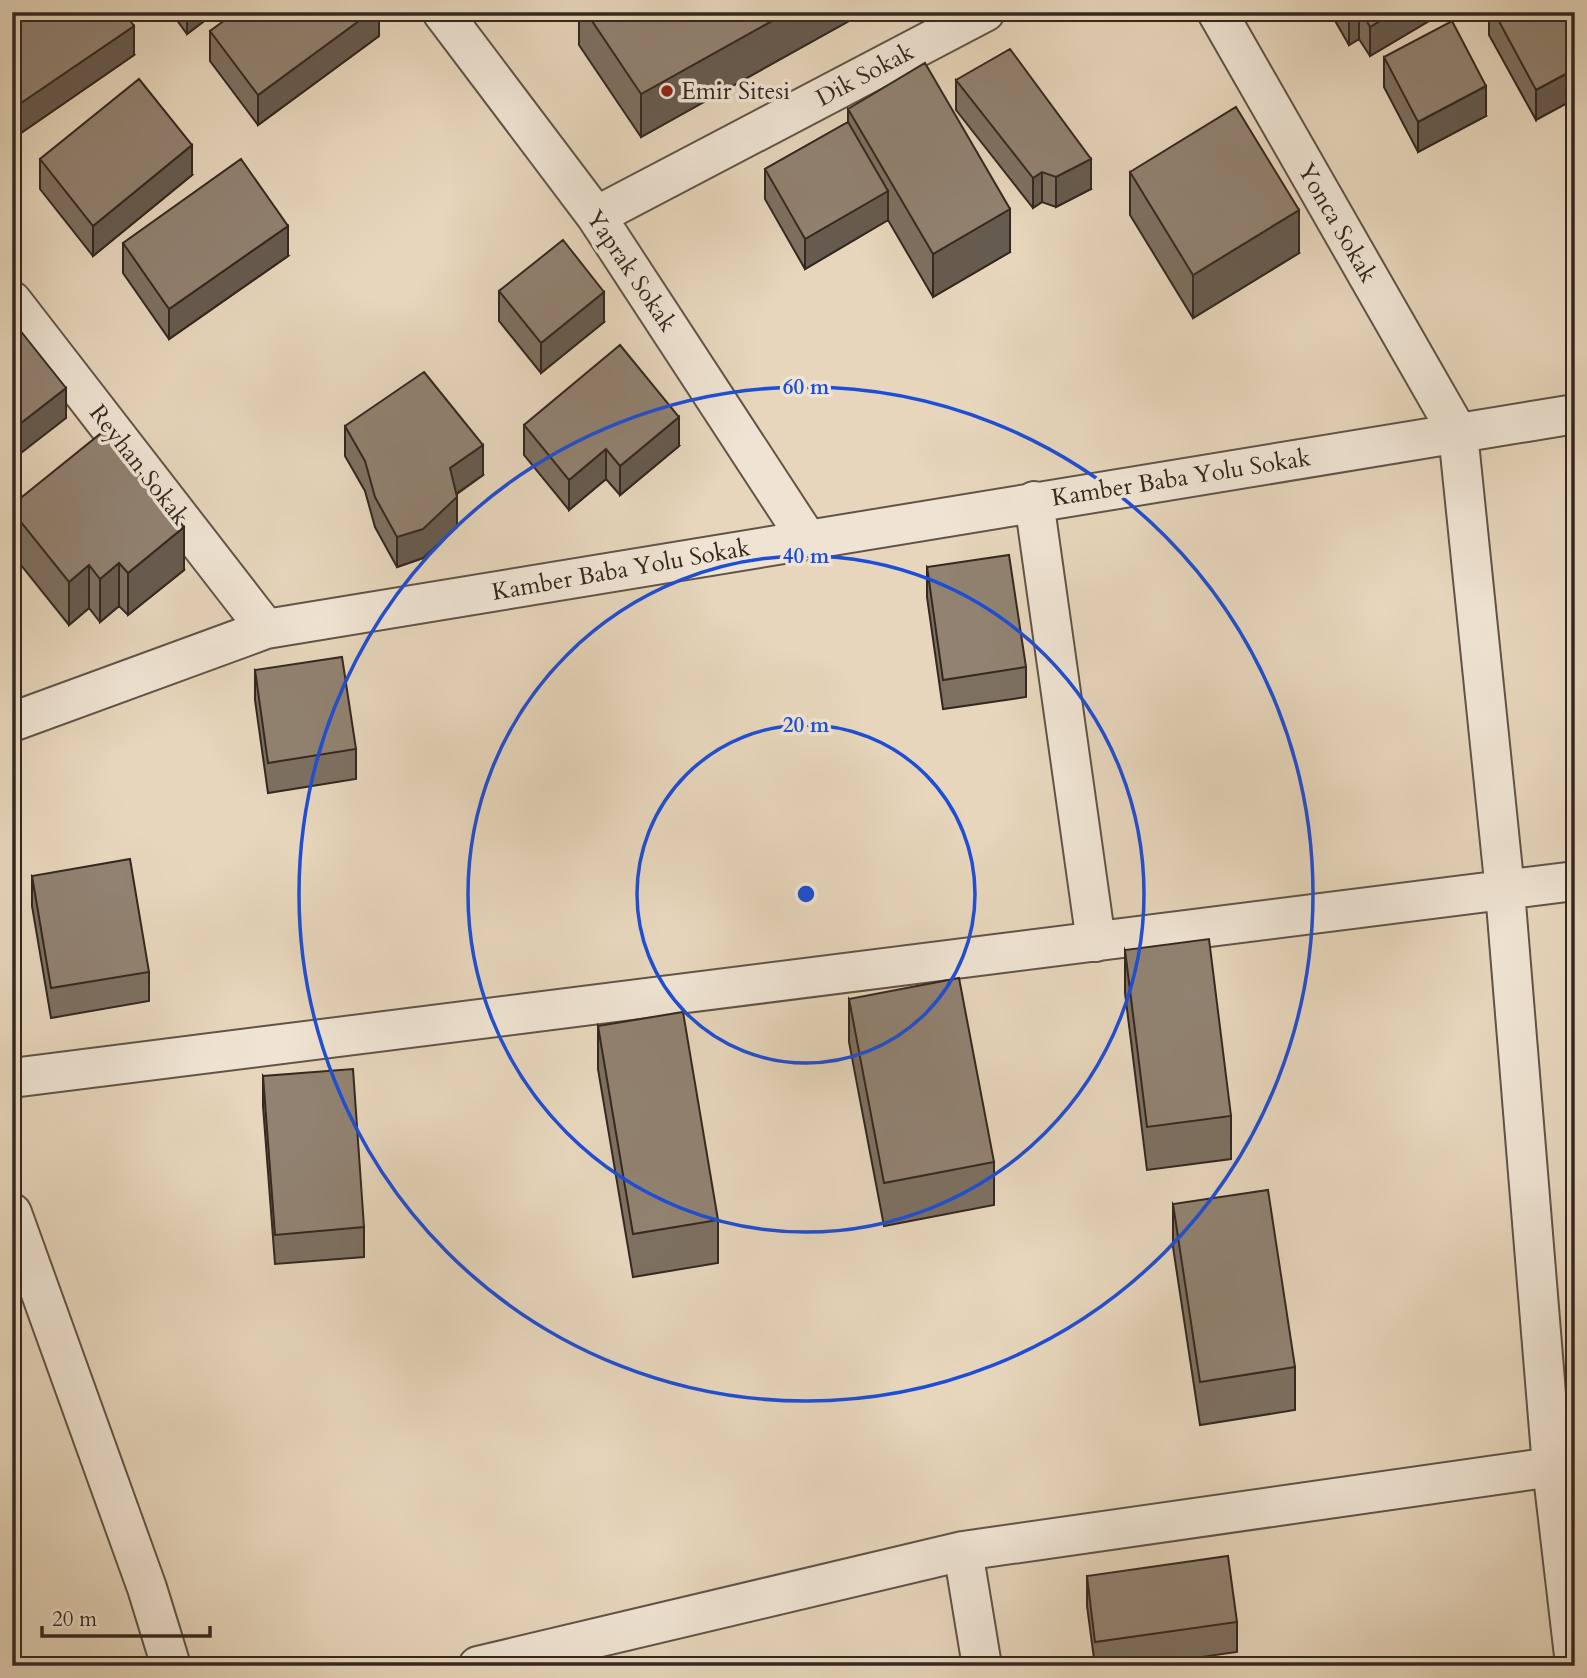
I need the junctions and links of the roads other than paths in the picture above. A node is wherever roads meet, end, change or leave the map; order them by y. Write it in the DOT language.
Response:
graph roads {
  1 [pos="442,12"];
  2 [pos="985,12"];
  3 [pos="1217,12"];
  4 [pos="596,216"];
  5 [pos="12,301"];
  6 [pos="1575,414"];
  7 [pos="1458,433"];
  8 [pos="1034,501"];
  9 [pos="807,539"];
  10 [pos="266,629"];
  11 [pos="12,722"];
  12 [pos="1575,881"];
  13 [pos="1505,891"];
  14 [pos="1096,942"];
  15 [pos="12,1078"];
  16 [pos="12,1213"];
  17 [pos="1552,1467"];
  18 [pos="963,1550"];
  19 [pos="1575,1664"];
  20 [pos="171,1666"];
  21 [pos="478,1666"];
  22 [pos="982,1666"];
  1 -- 4 [label="street, Yaprak Sokak"];
  2 -- 4 [label="street, Dik Sokak"];
  3 -- 7 [label="street, Yonca Sokak"];
  4 -- 9 [label="street, Yaprak Sokak"];
  5 -- 10 [label="street, Reyhan Sokak"];
  6 -- 7 [label="street, Kamber Baba Yolu Sokak"];
  7 -- 8 [label="street, Kamber Baba Yolu Sokak"];
  7 -- 13 [label="street"];
  8 -- 9 [label="street, Kamber Baba Yolu Sokak"];
  8 -- 14 [label="street"];
  9 -- 10 [label="street, Kamber Baba Yolu Sokak"];
  10 -- 11 [label="street, Kamber Baba Yolu Sokak"];
  12 -- 13 [label="street"];
  13 -- 14 [label="street"];
  13 -- 17 [label="street"];
  14 -- 15 [label="street"];
  16 -- 20 [label="street"];
  17 -- 18 [label="street"];
  17 -- 19 [label="street"];
  18 -- 21 [label="street"];
  18 -- 22 [label="street"];
}
